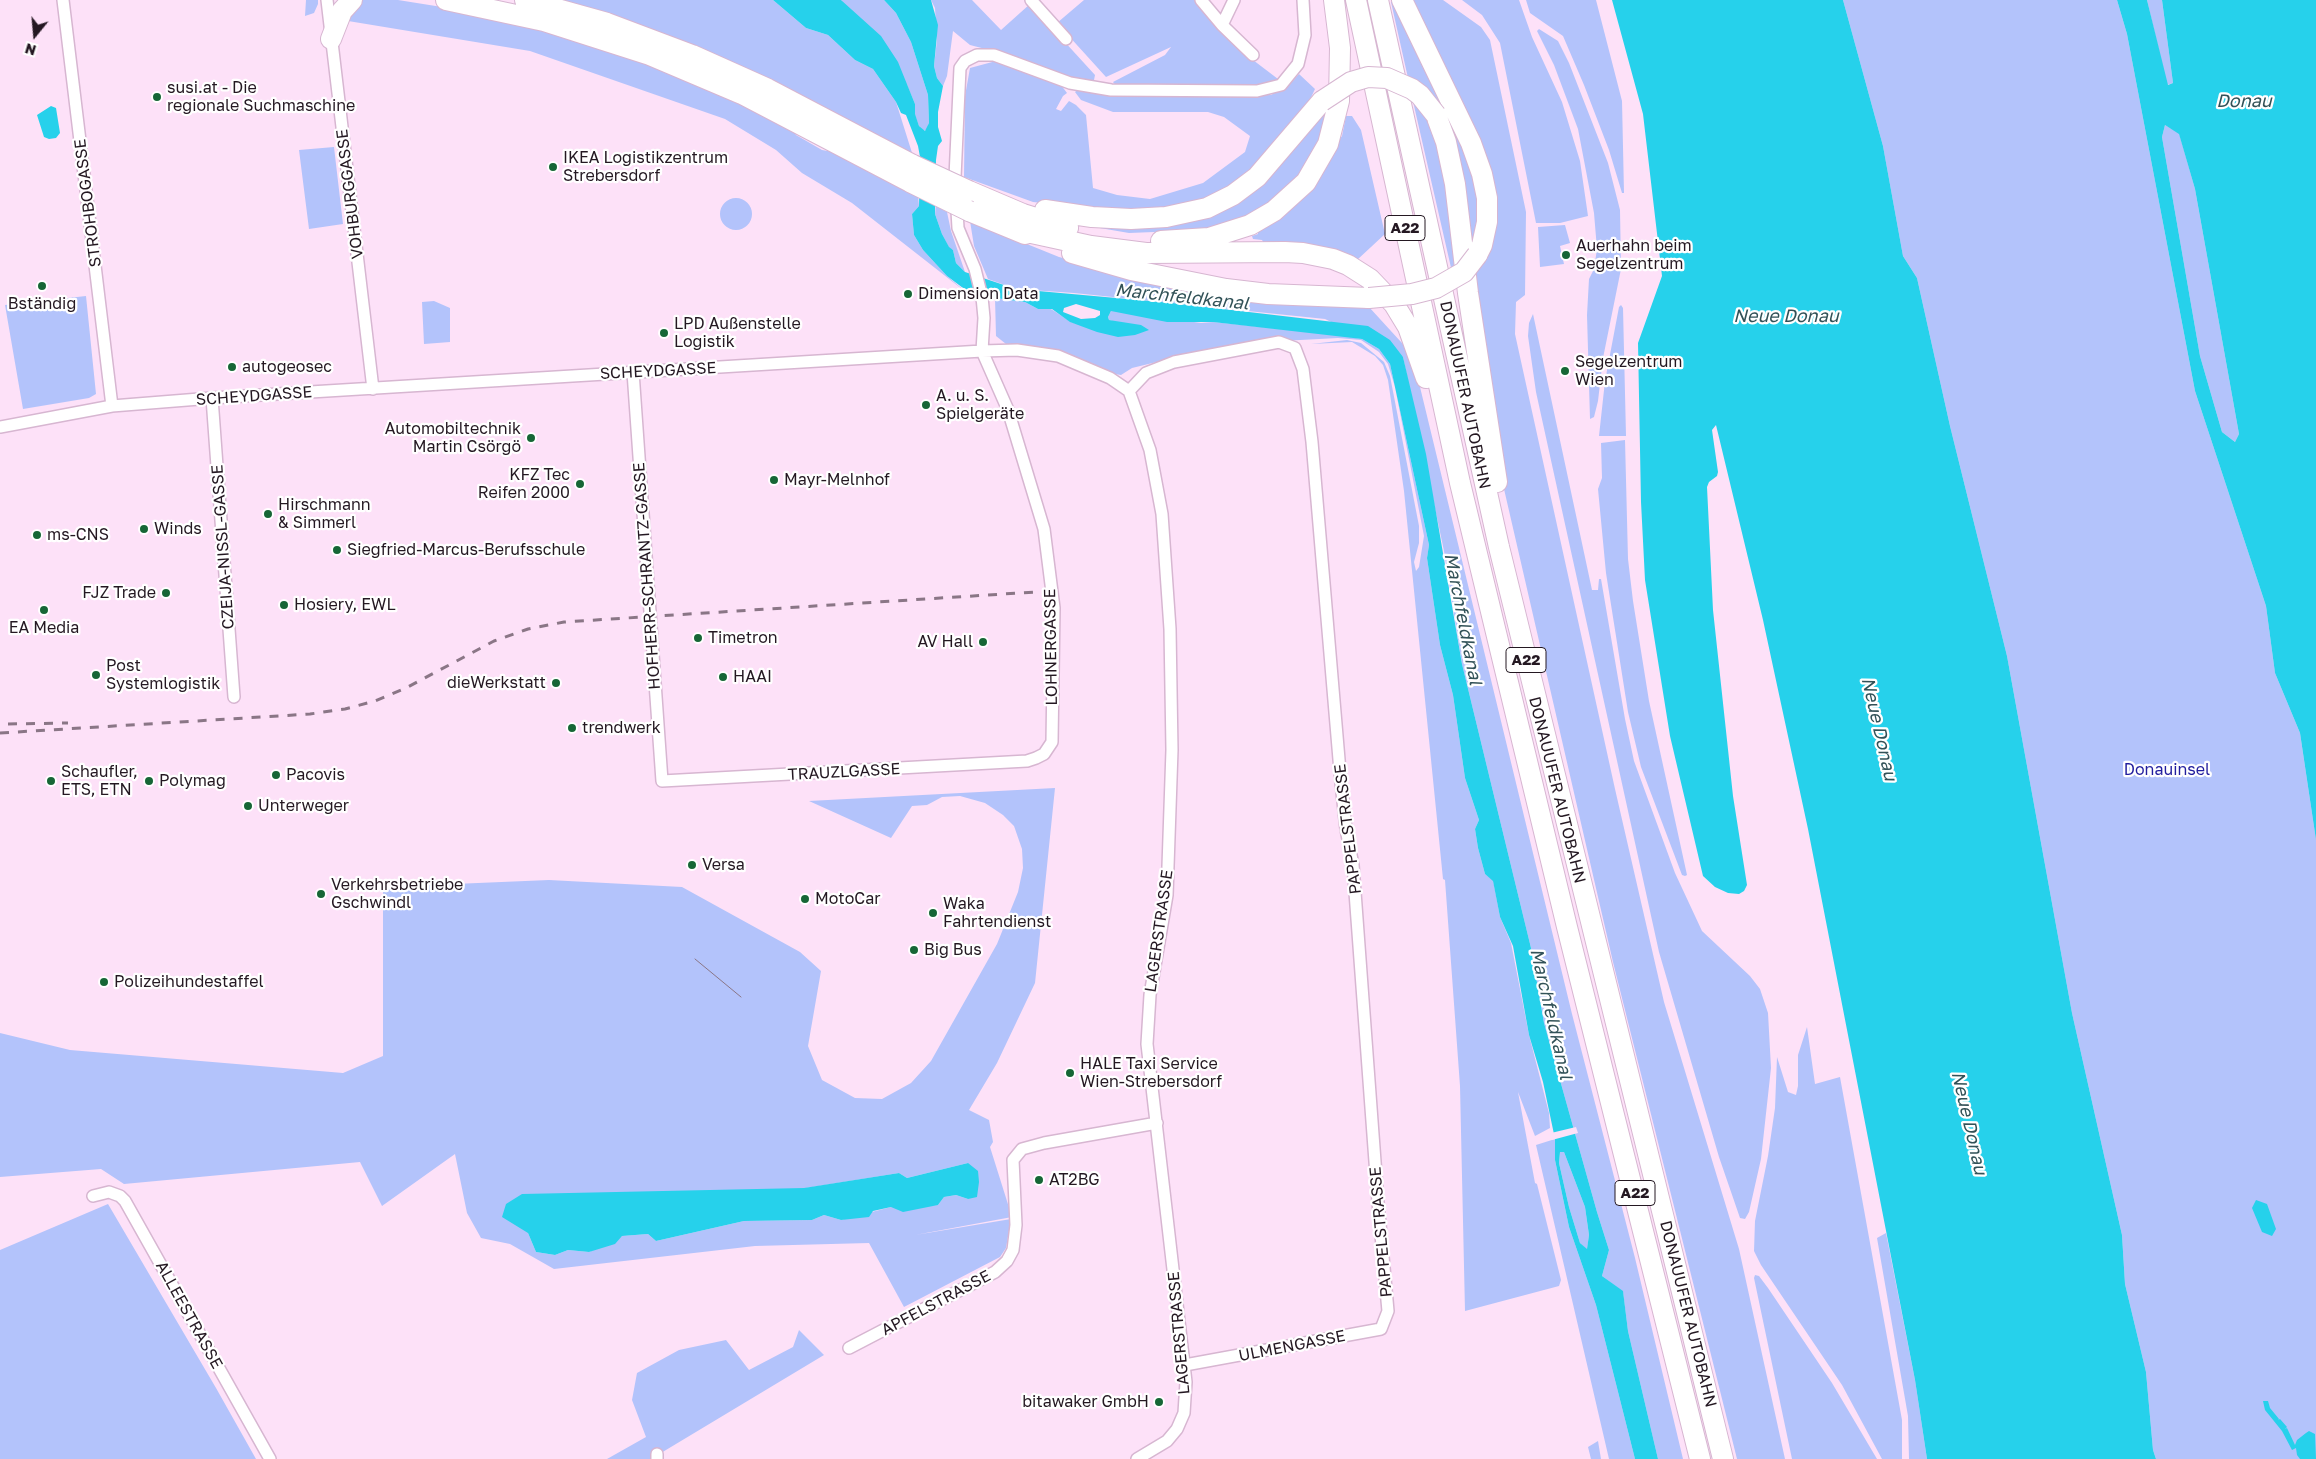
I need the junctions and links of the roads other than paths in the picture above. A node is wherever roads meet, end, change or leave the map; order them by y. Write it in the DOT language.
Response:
graph roads {
  1 [pos="63,0"];
  2 [pos="327,0"];
  3 [pos="352,0"];
  4 [pos="446,0"];
  5 [pos="524,0"];
  6 [pos="1031,0"];
  7 [pos="1201,0"];
  8 [pos="1234,0"];
  9 [pos="1303,0"];
  10 [pos="1334,0"];
  11 [pos="1356,0"];
  12 [pos="1378,0"];
  13 [pos="1402,0"];
  14 [pos="1222,25"];
  15 [pos="331,39"];
  16 [pos="1066,39"];
  17 [pos="1253,55"];
  18 [pos="912,174"];
  19 [pos="993,200"];
  20 [pos="969,201"];
  21 [pos="1013,229"];
  22 [pos="982,351"];
  23 [pos="633,372"];
  24 [pos="373,388"];
  25 [pos="1129,392"];
  26 [pos="212,398"];
  27 [pos="112,406"];
  28 [pos="0,427"];
  29 [pos="1454,456"];
  30 [pos="1499,547"];
  31 [pos="234,697"];
  32 [pos="1027,762"];
  33 [pos="662,781"];
  34 [pos="1157,1123"];
  35 [pos="93,1196"];
  36 [pos="1388,1311"];
  37 [pos="850,1348"];
  38 [pos="1185,1366"];
  39 [pos="270,1459"];
  40 [pos="1137,1459"];
  41 [pos="1700,1459"];
  42 [pos="1723,1459"];
  1 -- 27 [label="street, STROHBOGASSE"];
  2 -- 15 [label="street, VOHBURGGASSE"];
  3 -- 15 [label="highway"];
  4 -- 18 [label="highway"];
  5 -- 18 [label="highway"];
  6 -- 16 [label="street"];
  7 -- 14 [label="street"];
  8 -- 14 [label="street"];
  9 -- 22 [label="street"];
  10 -- 19 [label="highway"];
  11 -- 29 [label="highway, DONAUUFER AUTOBAHN / A22"];
  12 -- 30 [label="highway, DONAUUFER AUTOBAHN / A22"];
  13 -- 21 [label="highway, bridge"];
  14 -- 17 [label="street"];
  15 -- 24 [label="street, VOHBURGGASSE"];
  18 -- 20 [label="highway, bridge"];
  19 -- 20 [label="highway"];
  19 -- 30 [label="highway, bridge"];
  20 -- 21 [label="highway"];
  21 -- 29 [label="highway"];
  22 -- 23 [label="street, SCHEYDGASSE"];
  22 -- 25 [label="street, SCHEYDGASSE"];
  22 -- 32 [label="street, LOHNERGASSE"];
  23 -- 24 [label="street, SCHEYDGASSE"];
  23 -- 33 [label="street, HOFHERR-SCHRANTZ-GASSE"];
  24 -- 26 [label="street, SCHEYDGASSE"];
  25 -- 34 [label="street, LAGERSTRASSE"];
  25 -- 36 [label="street, PAPPELSTRASSE"];
  26 -- 27 [label="street, SCHEYDGASSE"];
  26 -- 31 [label="street, CZEIJA-NISSL-GASSE"];
  27 -- 28 [label="street, SCHEYDGASSE"];
  29 -- 41 [label="highway, DONAUUFER AUTOBAHN / A22"];
  30 -- 42 [label="highway, DONAUUFER AUTOBAHN / A22"];
  32 -- 33 [label="street, TRAUZLGASSE"];
  34 -- 37 [label="street, APFELSTRASSE"];
  34 -- 38 [label="street, LAGERSTRASSE"];
  35 -- 39 [label="street, ALLEESTRASSE"];
  36 -- 38 [label="street, ULMENGASSE"];
  38 -- 40 [label="street, LAGERSTRASSE"];
}
